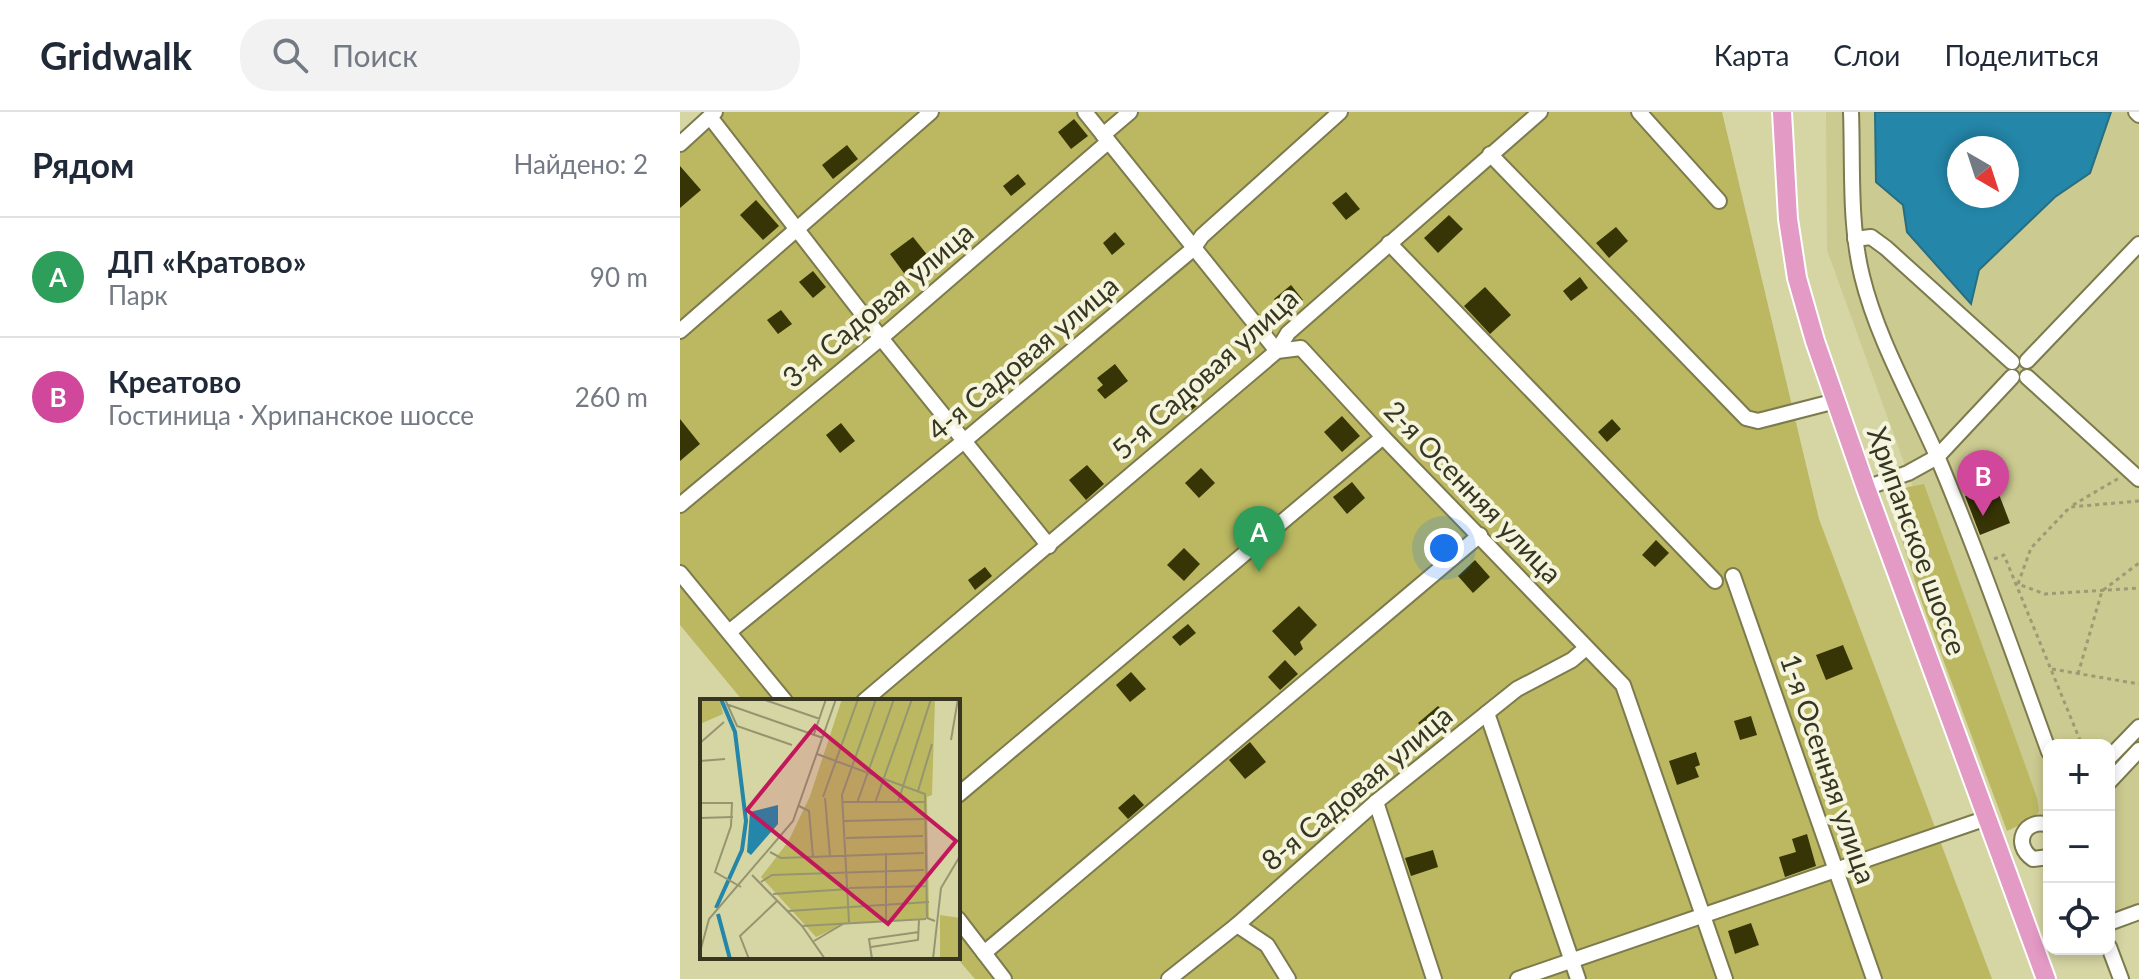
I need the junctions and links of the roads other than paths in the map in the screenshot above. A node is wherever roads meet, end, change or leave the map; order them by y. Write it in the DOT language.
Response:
graph roads {
  1 [pos="931,112"];
  2 [pos="1085,112"];
  3 [pos="1130,112"];
  4 [pos="1340,112"];
  5 [pos="1540,112"];
  6 [pos="1639,112"];
  7 [pos="1782,112"];
  8 [pos="1851,112"];
  9 [pos="713,115"];
  10 [pos="1106,139"];
  11 [pos="680,144"];
  12 [pos="1490,154"];
  13 [pos="1719,201"];
  14 [pos="796,231"];
  15 [pos="1855,239"];
  16 [pos="1389,243"];
  17 [pos="2139,244"];
  18 [pos="1193,249"];
  19 [pos="680,331"];
  20 [pos="881,338"];
  21 [pos="1277,351"];
  22 [pos="2019,361"];
  23 [pos="2020,377"];
  24 [pos="1836,401"];
  25 [pos="1383,437"];
  26 [pos="964,441"];
  27 [pos="1937,457"];
  28 [pos="2135,475"];
  29 [pos="1866,488"];
  30 [pos="680,505"];
  31 [pos="1480,535"];
  32 [pos="1049,546"];
  33 [pos="680,573"];
  34 [pos="1733,576"];
  35 [pos="1715,581"];
  36 [pos="729,632"];
  37 [pos="1586,648"];
  38 [pos="783,699"];
  39 [pos="866,699"];
  40 [pos="1487,713"];
  41 [pos="2139,727"];
  42 [pos="2044,739"];
  43 [pos="2139,750"];
  44 [pos="2115,752"];
  45 [pos="2115,776"];
  46 [pos="960,793"];
  47 [pos="1376,802"];
  48 [pos="1987,818"];
  49 [pos="2043,824"];
  50 [pos="2022,848"];
  51 [pos="2002,858"];
  52 [pos="2043,858"];
  53 [pos="1836,870"];
  54 [pos="2139,912"];
  55 [pos="1702,916"];
  56 [pos="2115,921"];
  57 [pos="960,922"];
  58 [pos="1237,925"];
  59 [pos="2042,946"];
  60 [pos="984,953"];
  61 [pos="2112,955"];
  62 [pos="1572,961"];
  63 [pos="1004,979"];
  64 [pos="1169,979"];
  65 [pos="1288,979"];
  66 [pos="1434,979"];
  67 [pos="1518,979"];
  68 [pos="1578,979"];
  69 [pos="1725,979"];
  70 [pos="1874,979"];
  71 [pos="2046,979"];
  72 [pos="2121,979"];
  1 -- 14 [label="street"];
  2 -- 10 [label="street"];
  3 -- 10 [label="street, 3-я Садовая улица"];
  4 -- 18 [label="street, 4-я Садовая улица"];
  5 -- 12 [label="street, 5-я Садовая улица"];
  6 -- 13 [label="street"];
  7 -- 24 [label="main road, Хрипанское шоссе"];
  8 -- 15 [label="street"];
  9 -- 11 [label="street"];
  9 -- 14 [label="street"];
  10 -- 18 [label="street"];
  10 -- 20 [label="street, 3-я Садовая улица"];
  12 -- 16 [label="street, 5-я Садовая улица"];
  12 -- 24 [label="street"];
  14 -- 19 [label="street"];
  14 -- 20 [label="street"];
  15 -- 22 [label="street"];
  15 -- 27 [label="street"];
  16 -- 21 [label="street, 5-я Садовая улица"];
  16 -- 35 [label="street"];
  17 -- 22 [label="street"];
  18 -- 21 [label="street"];
  18 -- 26 [label="street, 4-я Садовая улица"];
  20 -- 26 [label="street"];
  20 -- 30 [label="street, 3-я Садовая улица"];
  21 -- 25 [label="street, 2-я Осенняя улица"];
  21 -- 32 [label="street, 5-я Садовая улица"];
  22 -- 23 [label="street"];
  23 -- 27 [label="street"];
  23 -- 28 [label="street"];
  24 -- 29 [label="main road, Хрипанское шоссе"];
  25 -- 31 [label="street, 2-я Осенняя улица"];
  25 -- 46 [label="street"];
  26 -- 32 [label="street"];
  26 -- 36 [label="street, 4-я Садовая улица"];
  27 -- 29 [label="street"];
  27 -- 42 [label="street"];
  29 -- 48 [label="main road, Хрипанское шоссе"];
  31 -- 37 [label="street, 2-я Осенняя улица"];
  31 -- 60 [label="street"];
  32 -- 39 [label="street, 5-я Садовая улица"];
  33 -- 36 [label="street"];
  34 -- 53 [label="street, 1-я Осенняя улица"];
  36 -- 38 [label="street"];
  37 -- 40 [label="street, 8-я Садовая улица"];
  37 -- 55 [label="street, 2-я Осенняя улица"];
  40 -- 47 [label="street, 8-я Садовая улица"];
  40 -- 62 [label="street"];
  41 -- 44 [label="street"];
  43 -- 45 [label="street"];
  47 -- 58 [label="street, 8-я Садовая улица"];
  47 -- 66 [label="street"];
  48 -- 51 [label="main road, Хрипанское шоссе"];
  48 -- 53 [label="street"];
  49 -- 50 [label="street"];
  50 -- 51 [label="street"];
  50 -- 52 [label="street"];
  51 -- 59 [label="main road, Хрипанское шоссе"];
  53 -- 55 [label="street"];
  53 -- 70 [label="street, 1-я Осенняя улица"];
  54 -- 56 [label="street"];
  55 -- 62 [label="street"];
  55 -- 69 [label="street, 2-я Осенняя улица"];
  57 -- 60 [label="street"];
  58 -- 64 [label="street, 8-я Садовая улица"];
  58 -- 65 [label="street"];
  59 -- 71 [label="main road, Хрипанское шоссе"];
  60 -- 63 [label="street"];
  61 -- 72 [label="street"];
  62 -- 67 [label="street"];
  62 -- 68 [label="street"];
}
